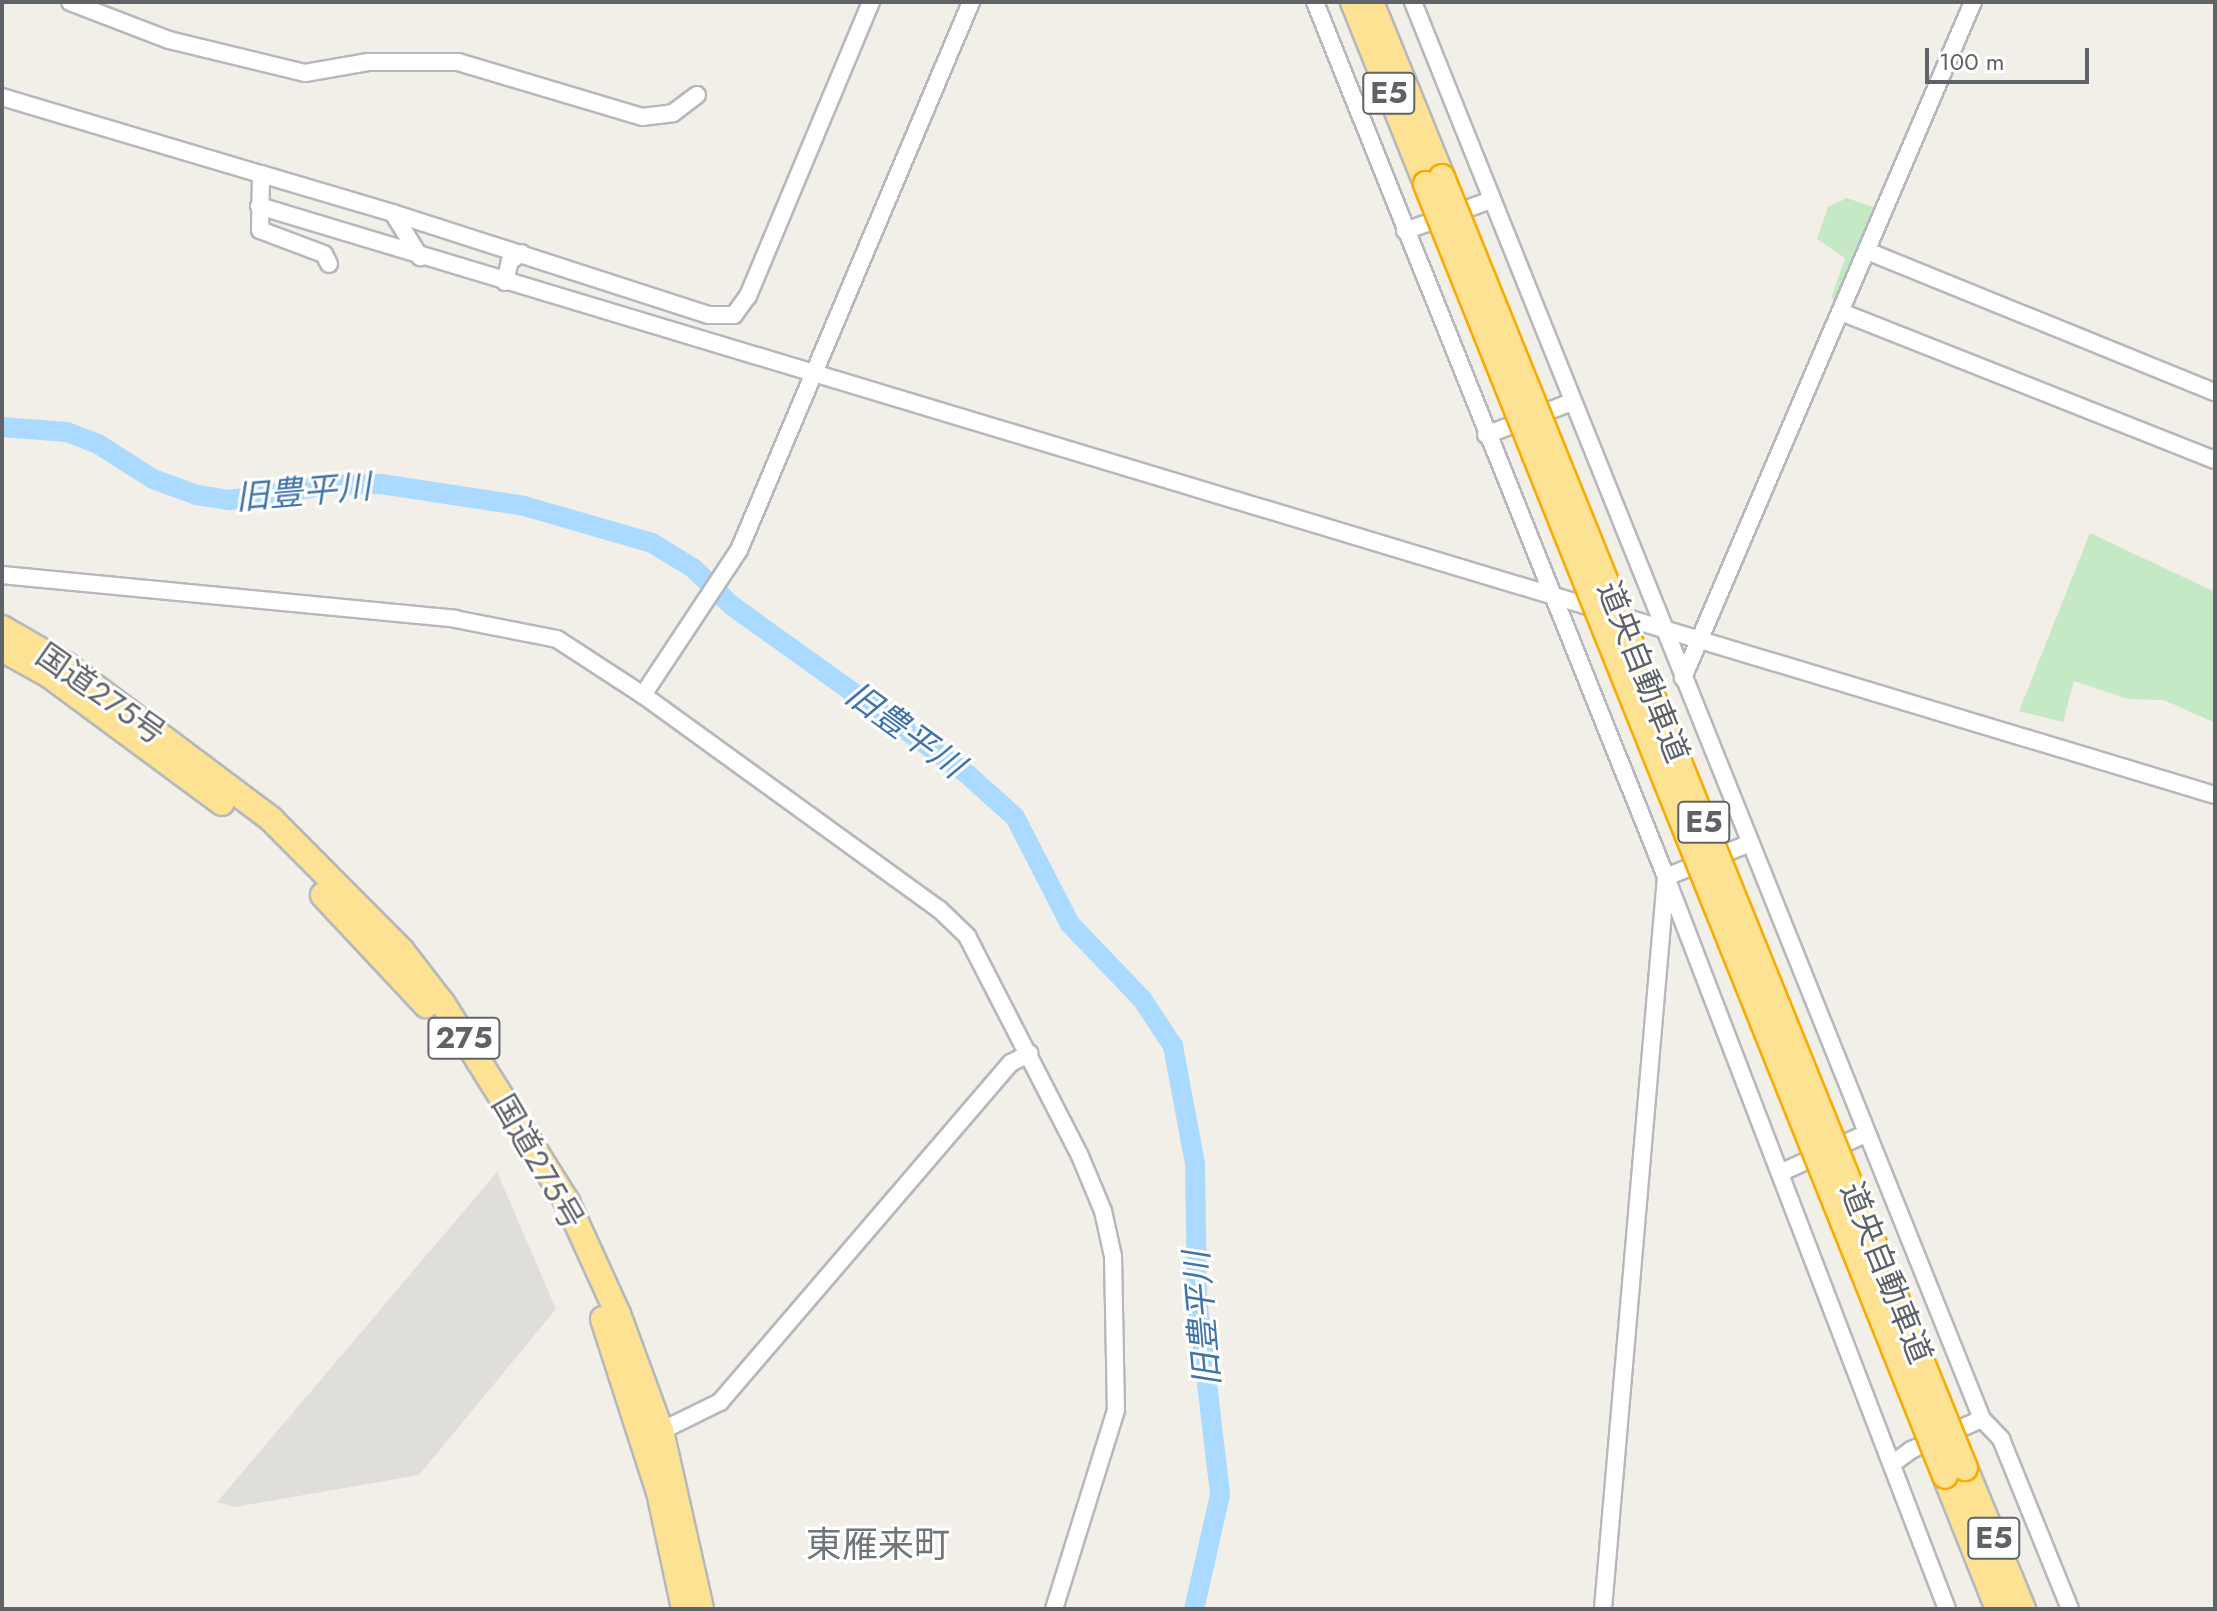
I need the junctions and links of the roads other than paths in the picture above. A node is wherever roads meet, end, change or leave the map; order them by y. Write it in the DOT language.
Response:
graph roads {
  1 [pos="70,2"];
  2 [pos="871,2"];
  3 [pos="971,2"];
  4 [pos="1315,2"];
  5 [pos="1353,2"];
  6 [pos="1371,2"];
  7 [pos="1413,2"];
  8 [pos="1973,2"];
  9 [pos="697,95"];
  10 [pos="2,97"];
  11 [pos="261,174"];
  12 [pos="1434,181"];
  13 [pos="1491,200"];
  14 [pos="259,206"];
  15 [pos="393,213"];
  16 [pos="1405,231"];
  17 [pos="1867,251"];
  18 [pos="522,253"];
  19 [pos="420,257"];
  20 [pos="329,264"];
  21 [pos="505,282"];
  22 [pos="1841,312"];
  23 [pos="815,371"];
  24 [pos="2215,392"];
  25 [pos="1572,402"];
  26 [pos="1486,435"];
  27 [pos="2215,460"];
  28 [pos="2,575"];
  29 [pos="1547,591"];
  30 [pos="1661,626"];
  31 [pos="2,628"];
  32 [pos="1703,638"];
  33 [pos="2,649"];
  34 [pos="1683,678"];
  35 [pos="643,695"];
  36 [pos="2215,795"];
  37 [pos="1748,844"];
  38 [pos="1666,877"];
  39 [pos="1030,1053"];
  40 [pos="1865,1134"];
  41 [pos="1780,1173"];
  42 [pos="1982,1419"];
  43 [pos="661,1431"];
  44 [pos="1892,1464"];
  45 [pos="1955,1472"];
  46 [pos="684,1609"];
  47 [pos="701,1609"];
  48 [pos="1054,1609"];
  49 [pos="1603,1609"];
  50 [pos="1947,1609"];
  51 [pos="1998,1609"];
  52 [pos="2023,1609"];
  53 [pos="2070,1609"];
  1 -- 9 [label="street"];
  2 -- 18 [label="street"];
  3 -- 23 [label="street"];
  4 -- 16 [label="street"];
  5 -- 12 [label="highway, 道央自動車道 / E5"];
  6 -- 12 [label="highway, 道央自動車道 / E5"];
  7 -- 13 [label="street"];
  8 -- 17 [label="street"];
  10 -- 11 [label="street"];
  11 -- 14 [label="street"];
  11 -- 15 [label="street"];
  12 -- 45 [label="highway, 道央自動車道 / E5, bridge"];
  13 -- 16 [label="street"];
  13 -- 25 [label="street"];
  14 -- 19 [label="street"];
  14 -- 20 [label="street"];
  15 -- 18 [label="street"];
  15 -- 19 [label="street"];
  16 -- 26 [label="street"];
  17 -- 22 [label="street"];
  17 -- 24 [label="street"];
  18 -- 21 [label="street"];
  19 -- 21 [label="street"];
  21 -- 23 [label="street"];
  22 -- 27 [label="street"];
  22 -- 32 [label="street"];
  23 -- 29 [label="street"];
  23 -- 35 [label="street"];
  25 -- 26 [label="street"];
  25 -- 30 [label="street"];
  26 -- 29 [label="street"];
  28 -- 35 [label="street"];
  29 -- 30 [label="street"];
  29 -- 38 [label="street"];
  30 -- 32 [label="street"];
  30 -- 34 [label="street"];
  31 -- 43 [label="highway, 国道275号 / 275"];
  32 -- 34 [label="street"];
  32 -- 36 [label="street"];
  33 -- 46 [label="highway, 国道275号 / 275"];
  34 -- 37 [label="street"];
  35 -- 39 [label="street"];
  37 -- 38 [label="street"];
  37 -- 40 [label="street"];
  38 -- 41 [label="street"];
  38 -- 49 [label="street"];
  39 -- 43 [label="street"];
  39 -- 48 [label="street"];
  40 -- 41 [label="street"];
  40 -- 42 [label="street"];
  41 -- 44 [label="street"];
  42 -- 44 [label="street"];
  42 -- 53 [label="street"];
  43 -- 47 [label="highway, 国道275号 / 275"];
  44 -- 50 [label="street"];
  45 -- 51 [label="highway, 道央自動車道 / E5"];
  45 -- 52 [label="highway, 道央自動車道 / E5"];
}
